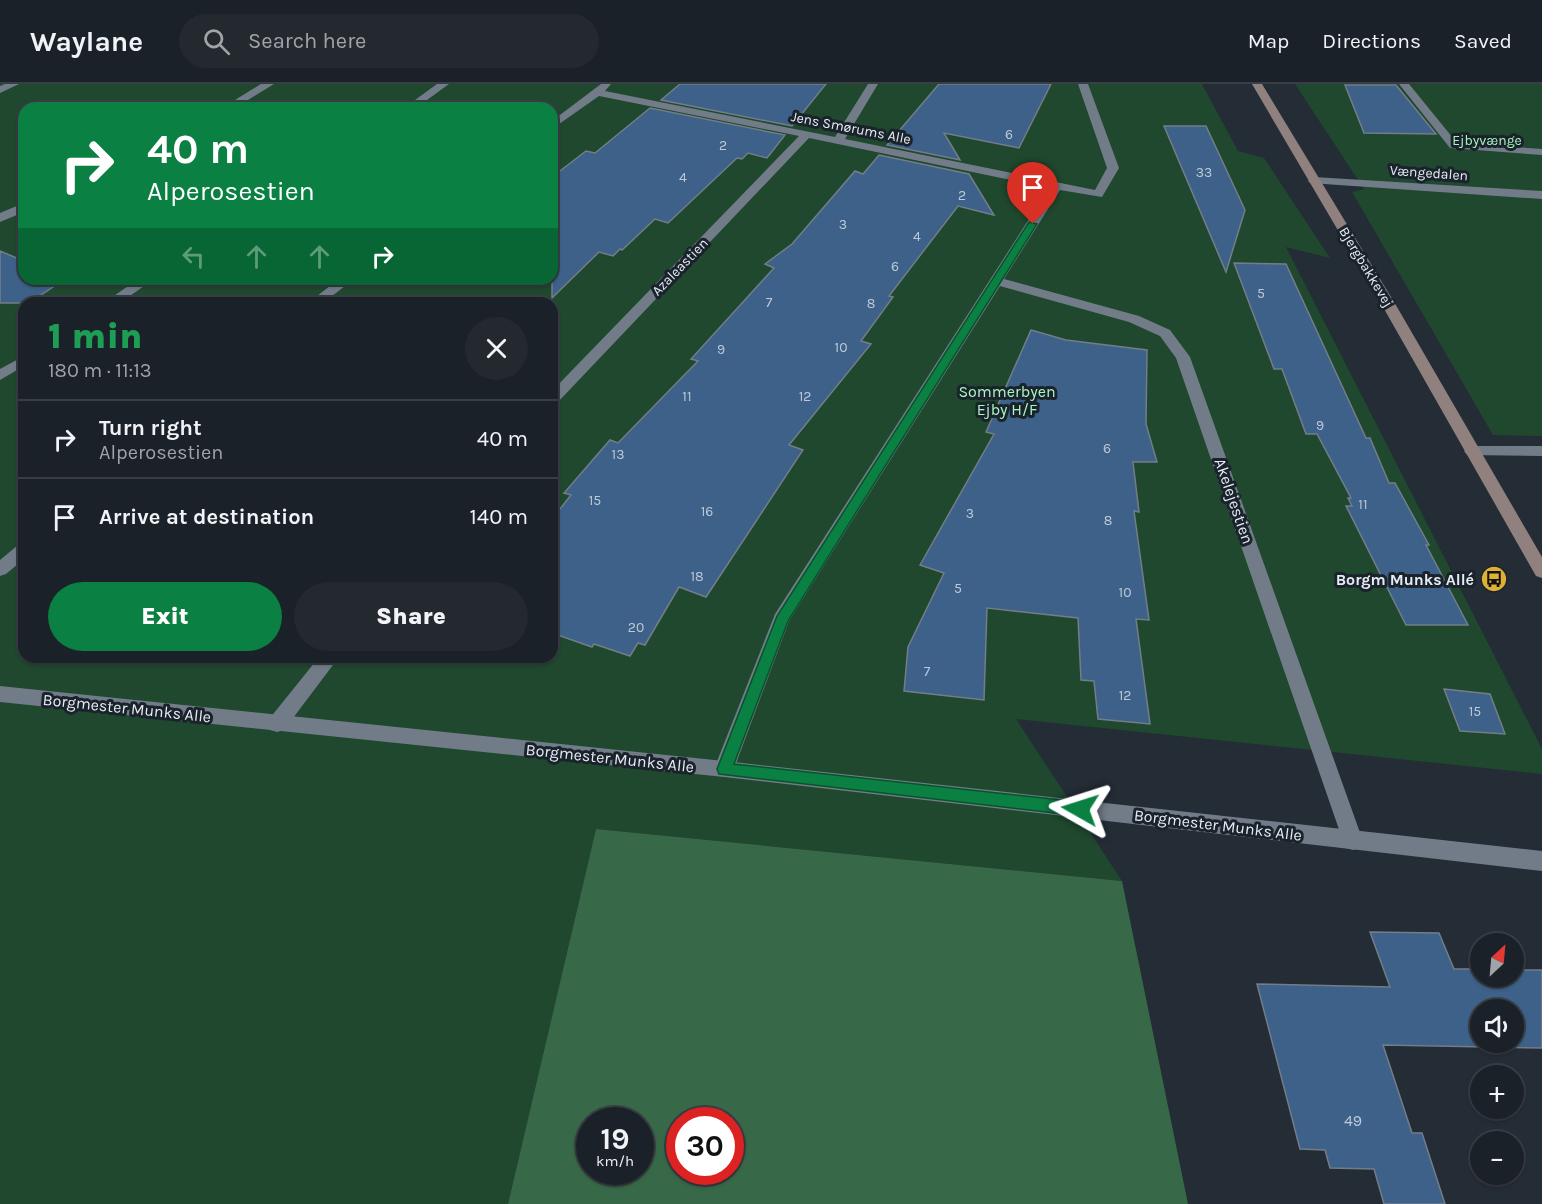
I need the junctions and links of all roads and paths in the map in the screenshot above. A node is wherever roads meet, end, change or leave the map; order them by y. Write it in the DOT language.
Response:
graph roads {
  1 [pos="14,84"];
  2 [pos="269,84"];
  3 [pos="444,84"];
  4 [pos="607,84"];
  5 [pos="873,84"];
  6 [pos="1083,84"];
  7 [pos="1257,84"];
  8 [pos="1404,84"];
  9 [pos="0,90"];
  10 [pos="597,92"];
  11 [pos="238,102"];
  12 [pos="418,102"];
  13 [pos="558,121"];
  14 [pos="807,134"];
  15 [pos="838,141"];
  16 [pos="1542,152"];
  17 [pos="1314,180"];
  18 [pos="1057,185"];
  19 [pos="1542,195"];
  20 [pos="18,210"];
  21 [pos="0,218"];
  22 [pos="997,281"];
  23 [pos="138,285"];
  24 [pos="339,285"];
  25 [pos="120,297"];
  26 [pos="323,297"];
  27 [pos="18,364"];
  28 [pos="0,375"];
  29 [pos="558,393"];
  30 [pos="1472,451"];
  31 [pos="1542,451"];
  32 [pos="18,554"];
  33 [pos="0,570"];
  34 [pos="1542,572"];
  35 [pos="325,663"];
  36 [pos="0,694"];
  37 [pos="277,724"];
  38 [pos="724,769"];
  39 [pos="1353,841"];
  40 [pos="1542,861"];
  1 -- 9 [label="street"];
  2 -- 11 [label="street"];
  3 -- 12 [label="street"];
  4 -- 10 [label="street"];
  5 -- 15 [label="street"];
  6 -- 18 [label="street, Jens Smørums Alle"];
  7 -- 17 [label="street, Bjergbakkevej"];
  8 -- 16 [label="street, Vængedalen"];
  10 -- 13 [label="street"];
  10 -- 14 [label="street, Jens Smørums Alle"];
  14 -- 15 [label="street, Jens Smørums Alle"];
  14 -- 29 [label="street, Azaleastien"];
  15 -- 18 [label="street, Jens Smørums Alle"];
  17 -- 19 [label="street, Vængedalen"];
  17 -- 30 [label="street, Bjergbakkevej"];
  18 -- 22 [label="street"];
  20 -- 21 [label="street"];
  22 -- 38 [label="street"];
  22 -- 39 [label="street, Akelejestien"];
  23 -- 25 [label="street"];
  24 -- 26 [label="street"];
  27 -- 28 [label="street"];
  30 -- 31 [label="street"];
  30 -- 34 [label="street, Bjergbakkevej"];
  32 -- 33 [label="street"];
  35 -- 37 [label="street"];
  36 -- 37 [label="street, Borgmester Munks Alle"];
  37 -- 38 [label="street, Borgmester Munks Alle"];
  38 -- 39 [label="street, Borgmester Munks Alle"];
  39 -- 40 [label="street, Borgmester Munks Alle"];
}
